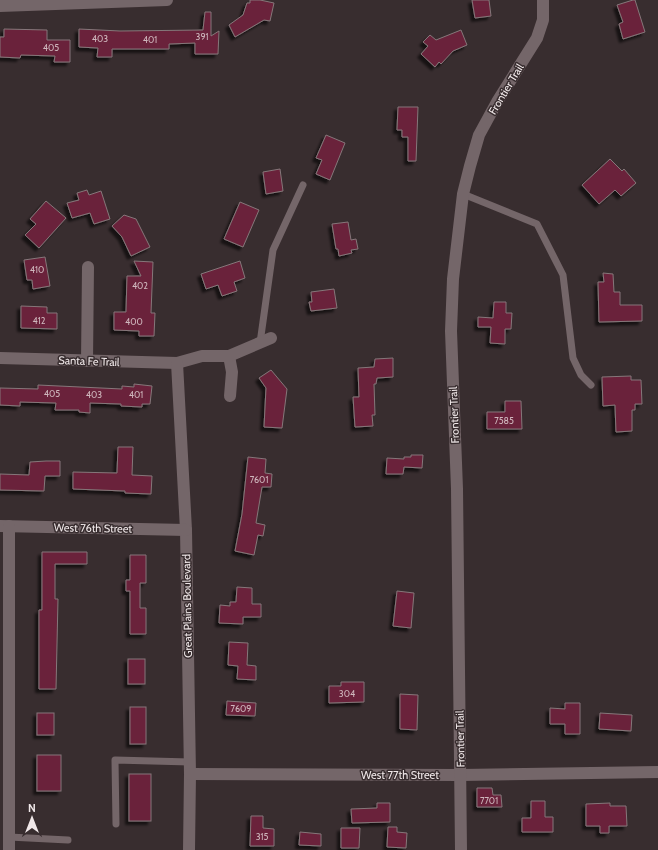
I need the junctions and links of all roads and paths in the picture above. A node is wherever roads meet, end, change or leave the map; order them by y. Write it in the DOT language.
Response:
graph roads {
  1 [pos="167,0"];
  2 [pos="546,1"];
  3 [pos="0,6"];
  4 [pos="302,185"];
  5 [pos="463,194"];
  6 [pos="88,267"];
  7 [pos="271,338"];
  8 [pos="260,343"];
  9 [pos="229,356"];
  10 [pos="0,358"];
  11 [pos="87,361"];
  12 [pos="177,363"];
  13 [pos="590,385"];
  14 [pos="230,396"];
  15 [pos="4,526"];
  16 [pos="186,530"];
  17 [pos="190,768"];
  18 [pos="658,772"];
  19 [pos="461,775"];
  20 [pos="116,824"];
  21 [pos="9,837"];
  22 [pos="68,840"];
  23 [pos="9,850"];
  24 [pos="189,850"];
  25 [pos="461,850"];
  1 -- 3 [label="street"];
  2 -- 5 [label="street, Frontier Trail"];
  4 -- 8 [label="lane"];
  5 -- 13 [label="lane"];
  5 -- 19 [label="street, Frontier Trail"];
  6 -- 11 [label="street"];
  7 -- 8 [label="street"];
  8 -- 9 [label="street"];
  9 -- 12 [label="street, Santa Fe Trail"];
  9 -- 14 [label="street"];
  10 -- 11 [label="street, Santa Fe Trail"];
  11 -- 12 [label="street, Santa Fe Trail"];
  12 -- 16 [label="street, Great Plains Boulevard"];
  15 -- 16 [label="street, West 76th Street"];
  15 -- 21 [label="street"];
  16 -- 17 [label="street, Great Plains Boulevard"];
  17 -- 19 [label="street, West 77th Street"];
  17 -- 20 [label="lane"];
  17 -- 24 [label="street, Great Plains Boulevard"];
  18 -- 19 [label="street, West 77th Street"];
  19 -- 25 [label="street, Frontier Trail"];
  21 -- 22 [label="lane"];
  21 -- 23 [label="street"];
}
